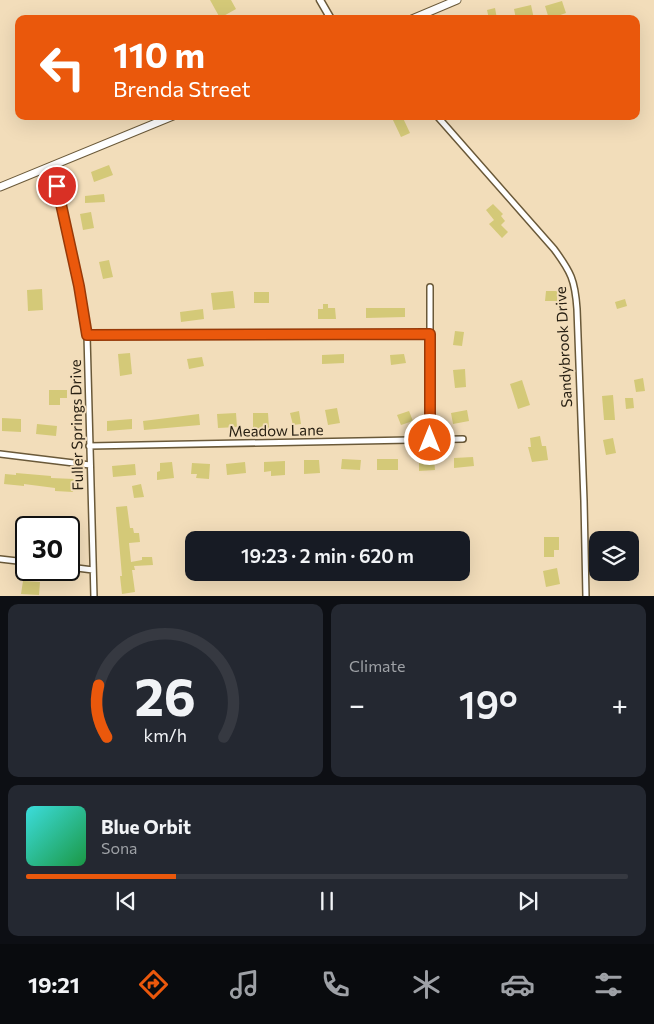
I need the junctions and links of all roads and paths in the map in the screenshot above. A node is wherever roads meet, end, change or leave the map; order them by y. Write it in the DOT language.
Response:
graph roads {
  1 [pos="320,0"];
  2 [pos="457,0"];
  3 [pos="329,15"];
  4 [pos="421,15"];
  5 [pos="164,120"];
  6 [pos="440,120"];
  7 [pos="52,166"];
  8 [pos="0,186"];
  9 [pos="430,287"];
  10 [pos="430,334"];
  11 [pos="87,335"];
  12 [pos="430,440"];
  13 [pos="463,440"];
  14 [pos="89,446"];
  15 [pos="0,454"];
  16 [pos="90,465"];
  17 [pos="0,560"];
  18 [pos="15,561"];
  19 [pos="80,568"];
  20 [pos="93,570"];
  21 [pos="94,596"];
  22 [pos="586,596"];
  1 -- 3 [label="street"];
  2 -- 4 [label="main road"];
  5 -- 7 [label="main road"];
  6 -- 22 [label="street, Sandybrook Drive"];
  7 -- 8 [label="main road"];
  7 -- 11 [label="street, Fuller Springs Drive"];
  9 -- 10 [label="street"];
  10 -- 11 [label="street"];
  10 -- 12 [label="street"];
  11 -- 14 [label="street, Fuller Springs Drive"];
  12 -- 13 [label="street, Meadow Lane"];
  12 -- 14 [label="street, Meadow Lane"];
  14 -- 16 [label="street, Fuller Springs Drive"];
  15 -- 16 [label="street"];
  16 -- 20 [label="street, Fuller Springs Drive"];
  17 -- 18 [label="street"];
  19 -- 20 [label="street"];
  20 -- 21 [label="street, Fuller Springs Drive"];
}
